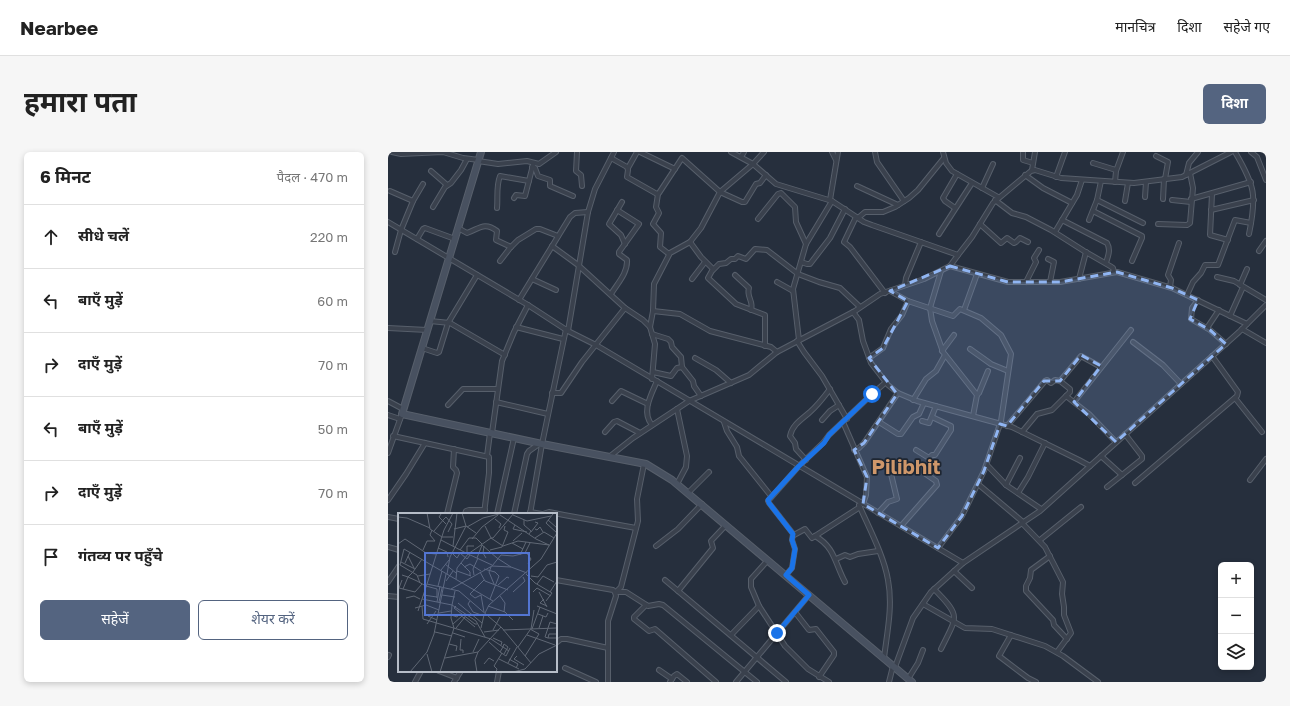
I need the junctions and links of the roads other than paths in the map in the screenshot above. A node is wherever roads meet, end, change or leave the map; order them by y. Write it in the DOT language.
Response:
graph roads {
  1 [pos="391,152"];
  2 [pos="446,152"];
  3 [pos="481,152"];
  4 [pos="556,152"];
  5 [pos="577,152"];
  6 [pos="614,152"];
  7 [pos="637,152"];
  8 [pos="640,152"];
  9 [pos="731,152"];
  10 [pos="744,152"];
  11 [pos="764,152"];
  12 [pos="832,152"];
  13 [pos="838,152"];
  14 [pos="875,152"];
  15 [pos="943,152"];
  16 [pos="1023,152"];
  17 [pos="1035,152"];
  18 [pos="1065,152"];
  19 [pos="1123,152"];
  20 [pos="1198,152"];
  21 [pos="1231,152"];
  22 [pos="1235,152"];
  23 [pos="1251,152"];
  24 [pos="398,153"];
  25 [pos="388,155"];
  26 [pos="1156,156"];
  27 [pos="741,157"];
  28 [pos="612,158"];
  29 [pos="944,158"];
  30 [pos="467,159"];
  31 [pos="478,160"];
  32 [pos="836,161"];
  33 [pos="1033,163"];
  34 [pos="1093,163"];
  35 [pos="753,164"];
  36 [pos="993,164"];
  37 [pos="533,165"];
  38 [pos="628,168"];
  39 [pos="675,169"];
  40 [pos="1032,170"];
  41 [pos="1116,170"];
  42 [pos="431,171"];
  43 [pos="957,174"];
  44 [pos="1188,174"];
  45 [pos="766,175"];
  46 [pos="1025,175"];
  47 [pos="1056,177"];
  48 [pos="1164,179"];
  49 [pos="529,180"];
  50 [pos="1082,180"];
  51 [pos="1266,180"];
  52 [pos="1101,181"];
  53 [pos="1115,182"];
  54 [pos="1146,182"];
  55 [pos="1251,182"];
  56 [pos="972,183"];
  57 [pos="1128,183"];
  58 [pos="423,184"];
  59 [pos="447,186"];
  60 [pos="582,186"];
  61 [pos="857,186"];
  62 [pos="982,188"];
  63 [pos="390,191"];
  64 [pos="720,192"];
  65 [pos="658,194"];
  66 [pos="1212,194"];
  67 [pos="573,196"];
  68 [pos="1145,197"];
  69 [pos="514,198"];
  70 [pos="997,199"];
  71 [pos="1163,199"];
  72 [pos="1097,200"];
  73 [pos="1172,200"];
  74 [pos="1254,200"];
  75 [pos="831,201"];
  76 [pos="904,201"];
  77 [pos="1126,201"];
  78 [pos="1191,201"];
  79 [pos="413,202"];
  80 [pos="622,202"];
  81 [pos="1072,203"];
  82 [pos="898,205"];
  83 [pos="433,207"];
  84 [pos="497,208"];
  85 [pos="955,208"];
  86 [pos="845,209"];
  87 [pos="617,210"];
  88 [pos="1211,210"];
  89 [pos="1093,211"];
  90 [pos="588,212"];
  91 [pos="857,217"];
  92 [pos="758,219"];
  93 [pos="1062,220"];
  94 [pos="1089,220"];
  95 [pos="388,222"];
  96 [pos="1143,223"];
  97 [pos="1251,223"];
  98 [pos="980,224"];
  99 [pos="1158,224"];
  100 [pos="458,228"];
  101 [pos="401,230"];
  102 [pos="1055,232"];
  103 [pos="939,234"];
  104 [pos="1249,234"];
  105 [pos="558,236"];
  106 [pos="417,239"];
  107 [pos="455,239"];
  108 [pos="1228,240"];
  109 [pos="1266,241"];
  110 [pos="690,242"];
  111 [pos="921,242"];
  112 [pos="1028,242"];
  113 [pos="1179,243"];
  114 [pos="625,244"];
  115 [pos="806,244"];
  116 [pos="552,246"];
  117 [pos="511,247"];
  118 [pos="1039,250"];
  119 [pos="1259,251"];
  120 [pos="396,252"];
  121 [pos="1086,252"];
  122 [pos="669,254"];
  123 [pos="958,255"];
  124 [pos="449,258"];
  125 [pos="1048,259"];
  126 [pos="500,261"];
  127 [pos="1132,261"];
  128 [pos="705,262"];
  129 [pos="801,262"];
  130 [pos="1106,263"];
  131 [pos="578,266"];
  132 [pos="950,266"];
  133 [pos="1247,269"];
  134 [pos="713,270"];
  135 [pos="941,271"];
  136 [pos="1114,272"];
  137 [pos="798,274"];
  138 [pos="977,274"];
  139 [pos="478,275"];
  140 [pos="735,275"];
  141 [pos="1217,277"];
  142 [pos="532,279"];
  143 [pos="692,279"];
  144 [pos="1079,279"];
  145 [pos="777,282"];
  146 [pos="1026,282"];
  147 [pos="1050,282"];
  148 [pos="906,285"];
  149 [pos="1242,286"];
  150 [pos="1170,287"];
  151 [pos="556,290"];
  152 [pos="793,291"];
  153 [pos="887,292"];
  154 [pos="611,294"];
  155 [pos="1187,295"];
  156 [pos="519,300"];
  157 [pos="1198,300"];
  158 [pos="1266,300"];
  159 [pos="908,301"];
  160 [pos="528,305"];
  161 [pos="1266,305"];
  162 [pos="860,307"];
  163 [pos="625,308"];
  164 [pos="930,308"];
  165 [pos="751,310"];
  166 [pos="964,310"];
  167 [pos="1218,310"];
  168 [pos="653,311"];
  169 [pos="853,312"];
  170 [pos="1230,316"];
  171 [pos="430,321"];
  172 [pos="448,323"];
  173 [pos="1247,324"];
  174 [pos="516,327"];
  175 [pos="650,327"];
  176 [pos="388,328"];
  177 [pos="1207,328"];
  178 [pos="1242,329"];
  179 [pos="427,330"];
  180 [pos="567,330"];
  181 [pos="1131,330"];
  182 [pos="652,334"];
  183 [pos="954,335"];
  184 [pos="563,339"];
  185 [pos="798,340"];
  186 [pos="1133,342"];
  187 [pos="1266,343"];
  188 [pos="1226,344"];
  189 [pos="596,345"];
  190 [pos="765,346"];
  191 [pos="422,348"];
  192 [pos="970,349"];
  193 [pos="942,351"];
  194 [pos="777,352"];
  195 [pos="505,355"];
  196 [pos="945,355"];
  197 [pos="1212,356"];
  198 [pos="695,358"];
  199 [pos="869,358"];
  200 [pos="682,366"];
  201 [pos="1101,367"];
  202 [pos="988,371"];
  203 [pos="1008,371"];
  204 [pos="653,372"];
  205 [pos="652,379"];
  206 [pos="657,381"];
  207 [pos="1060,381"];
  208 [pos="886,382"];
  209 [pos="731,383"];
  210 [pos="1181,384"];
  211 [pos="498,389"];
  212 [pos="830,389"];
  213 [pos="552,393"];
  214 [pos="898,393"];
  215 [pos="977,395"];
  216 [pos="701,396"];
  217 [pos="1066,396"];
  218 [pos="1235,398"];
  219 [pos="913,400"];
  220 [pos="388,401"];
  221 [pos="612,401"];
  222 [pos="689,401"];
  223 [pos="496,402"];
  224 [pos="1074,402"];
  225 [pos="924,403"];
  226 [pos="648,404"];
  227 [pos="839,404"];
  228 [pos="448,405"];
  229 [pos="936,406"];
  230 [pos="677,409"];
  231 [pos="401,414"];
  232 [pos="548,414"];
  233 [pos="388,415"];
  234 [pos="973,416"];
  235 [pos="932,417"];
  236 [pos="822,420"];
  237 [pos="845,420"];
  238 [pos="724,421"];
  239 [pos="922,421"];
  240 [pos="879,422"];
  241 [pos="1000,424"];
  242 [pos="652,425"];
  243 [pos="1007,426"];
  244 [pos="388,431"];
  245 [pos="605,432"];
  246 [pos="1022,432"];
  247 [pos="1262,432"];
  248 [pos="491,433"];
  249 [pos="640,433"];
  250 [pos="1125,434"];
  251 [pos="394,435"];
  252 [pos="514,438"];
  253 [pos="1116,442"];
  254 [pos="425,443"];
  255 [pos="1045,443"];
  256 [pos="540,444"];
  257 [pos="454,449"];
  258 [pos="854,450"];
  259 [pos="916,450"];
  260 [pos="388,453"];
  261 [pos="487,456"];
  262 [pos="1101,456"];
  263 [pos="608,458"];
  264 [pos="1020,458"];
  265 [pos="1266,459"];
  266 [pos="806,460"];
  267 [pos="644,464"];
  268 [pos="986,465"];
  269 [pos="1261,465"];
  270 [pos="799,466"];
  271 [pos="1090,466"];
  272 [pos="917,468"];
  273 [pos="1266,469"];
  274 [pos="709,472"];
  275 [pos="891,474"];
  276 [pos="1122,475"];
  277 [pos="1250,480"];
  278 [pos="1135,483"];
  279 [pos="678,484"];
  280 [pos="978,484"];
  281 [pos="1006,485"];
  282 [pos="1108,487"];
  283 [pos="688,493"];
  284 [pos="1018,493"];
  285 [pos="771,496"];
  286 [pos="388,500"];
  287 [pos="702,504"];
  288 [pos="862,505"];
  289 [pos="1081,507"];
  290 [pos="1041,509"];
  291 [pos="484,512"];
  292 [pos="447,513"];
  293 [pos="465,513"];
  294 [pos="497,513"];
  295 [pos="514,513"];
  296 [pos="530,513"];
  297 [pos="545,513"];
  298 [pos="878,513"];
  299 [pos="557,515"];
  300 [pos="388,518"];
  301 [pos="398,519"];
  302 [pos="1023,522"];
  303 [pos="726,525"];
  304 [pos="901,526"];
  305 [pos="636,528"];
  306 [pos="793,534"];
  307 [pos="815,536"];
  308 [pos="1041,541"];
  309 [pos="656,546"];
  310 [pos="388,548"];
  311 [pos="938,548"];
  312 [pos="398,550"];
  313 [pos="878,551"];
  314 [pos="1050,556"];
  315 [pos="836,559"];
  316 [pos="768,560"];
  317 [pos="962,563"];
  318 [pos="398,567"];
  319 [pos="954,571"];
  320 [pos="786,575"];
  321 [pos="557,580"];
  322 [pos="665,580"];
  323 [pos="388,582"];
  324 [pos="845,582"];
  325 [pos="972,588"];
  326 [pos="934,589"];
  327 [pos="678,591"];
  328 [pos="615,592"];
  329 [pos="809,595"];
  330 [pos="388,596"];
  331 [pos="398,597"];
  332 [pos="923,604"];
  333 [pos="646,605"];
  334 [pos="759,606"];
  335 [pos="795,612"];
  336 [pos="954,622"];
  337 [pos="777,633"];
  338 [pos="731,635"];
  339 [pos="1011,635"];
  340 [pos="1067,639"];
  341 [pos="557,642"];
  342 [pos="608,648"];
  343 [pos="941,649"];
  344 [pos="923,650"];
  345 [pos="1057,652"];
  346 [pos="757,657"];
  347 [pos="884,658"];
  348 [pos="894,666"];
  349 [pos="565,668"];
  350 [pos="659,670"];
  351 [pos="420,672"];
  352 [pos="441,672"];
  353 [pos="500,672"];
  354 [pos="745,672"];
  355 [pos="819,677"];
  356 [pos="456,680"];
  357 [pos="671,680"];
  358 [pos="910,680"];
  359 [pos="415,682"];
  360 [pos="497,682"];
  361 [pos="596,682"];
  362 [pos="608,682"];
  363 [pos="687,682"];
  364 [pos="716,682"];
  365 [pos="736,682"];
  366 [pos="757,682"];
  367 [pos="786,682"];
  368 [pos="828,682"];
  369 [pos="889,682"];
  370 [pos="1036,682"];
  371 [pos="1098,682"];
  1 -- 24 [label="street"];
  1 -- 25 [label="street"];
  2 -- 24 [label="street"];
  2 -- 30 [label="street"];
  3 -- 31 [label="main road"];
  4 -- 37 [label="street"];
  5 -- 60 [label="street"];
  6 -- 28 [label="street"];
  7 -- 38 [label="street"];
  8 -- 39 [label="street"];
  9 -- 27 [label="street"];
  10 -- 27 [label="street"];
  11 -- 35 [label="street"];
  12 -- 32 [label="street"];
  13 -- 32 [label="street"];
  14 -- 76 [label="street"];
  15 -- 29 [label="street"];
  16 -- 33 [label="street"];
  17 -- 33 [label="street"];
  18 -- 47 [label="street"];
  19 -- 41 [label="street"];
  20 -- 44 [label="street"];
  21 -- 44 [label="street"];
  22 -- 55 [label="street"];
  23 -- 51 [label="street"];
  26 -- 48 [label="street"];
  27 -- 35 [label="street"];
  28 -- 38 [label="street"];
  28 -- 90 [label="street"];
  29 -- 43 [label="street"];
  29 -- 76 [label="street"];
  30 -- 31 [label="street"];
  30 -- 59 [label="street"];
  31 -- 37 [label="street"];
  31 -- 100 [label="main road"];
  32 -- 75 [label="street"];
  33 -- 40 [label="street"];
  34 -- 41 [label="street"];
  35 -- 45 [label="street"];
  35 -- 64 [label="street"];
  36 -- 62 [label="street"];
  37 -- 49 [label="street"];
  37 -- 67 [label="street"];
  38 -- 65 [label="street"];
  39 -- 64 [label="street"];
  39 -- 65 [label="street"];
  40 -- 46 [label="street"];
  40 -- 47 [label="street"];
  41 -- 53 [label="street"];
  42 -- 59 [label="street"];
  43 -- 56 [label="street"];
  43 -- 85 [label="street"];
  44 -- 48 [label="street"];
  44 -- 78 [label="street"];
  45 -- 64 [label="street"];
  45 -- 75 [label="street"];
  46 -- 70 [label="street"];
  46 -- 81 [label="street"];
  47 -- 50 [label="street"];
  48 -- 54 [label="street"];
  48 -- 71 [label="street"];
  49 -- 69 [label="street"];
  49 -- 84 [label="street"];
  50 -- 52 [label="street"];
  50 -- 81 [label="street"];
  52 -- 53 [label="street"];
  52 -- 72 [label="street"];
  53 -- 57 [label="street"];
  54 -- 57 [label="street"];
  54 -- 68 [label="street"];
  55 -- 66 [label="street"];
  55 -- 74 [label="street"];
  56 -- 62 [label="street"];
  56 -- 85 [label="street"];
  57 -- 77 [label="street"];
  58 -- 79 [label="street"];
  59 -- 83 [label="street"];
  61 -- 82 [label="street"];
  62 -- 70 [label="street"];
  63 -- 79 [label="street"];
  64 -- 110 [label="street"];
  65 -- 122 [label="street"];
  66 -- 78 [label="street"];
  66 -- 88 [label="street"];
  70 -- 98 [label="street"];
  70 -- 102 [label="street"];
  72 -- 89 [label="street"];
  72 -- 96 [label="street"];
  73 -- 78 [label="street"];
  74 -- 88 [label="street"];
  74 -- 97 [label="street"];
  75 -- 86 [label="street"];
  75 -- 115 [label="street"];
  76 -- 82 [label="street"];
  78 -- 99 [label="street"];
  79 -- 101 [label="street"];
  80 -- 87 [label="street"];
  81 -- 93 [label="street"];
  82 -- 91 [label="street"];
  85 -- 103 [label="street"];
  86 -- 91 [label="street"];
  86 -- 129 [label="street"];
  87 -- 114 [label="street"];
  87 -- 114 [label="street"];
  88 -- 108 [label="street"];
  89 -- 94 [label="street"];
  89 -- 127 [label="street"];
  90 -- 105 [label="street"];
  90 -- 131 [label="street"];
  91 -- 111 [label="street"];
  91 -- 153 [label="street"];
  92 -- 115 [label="street"];
  93 -- 102 [label="street"];
  93 -- 130 [label="street"];
  95 -- 101 [label="street"];
  97 -- 104 [label="street"];
  97 -- 108 [label="street"];
  98 -- 112 [label="street"];
  98 -- 123 [label="street"];
  100 -- 107 [label="main road"];
  100 -- 117 [label="street"];
  101 -- 106 [label="street"];
  101 -- 120 [label="street"];
  102 -- 121 [label="street"];
  105 -- 116 [label="street"];
  105 -- 117 [label="street"];
  106 -- 107 [label="street"];
  106 -- 124 [label="street"];
  107 -- 124 [label="main road"];
  108 -- 155 [label="street"];
  109 -- 119 [label="street"];
  110 -- 122 [label="street"];
  110 -- 128 [label="street"];
  111 -- 123 [label="street"];
  111 -- 148 [label="street"];
  113 -- 150 [label="street"];
  114 -- 154 [label="street"];
  115 -- 129 [label="street"];
  116 -- 131 [label="street"];
  116 -- 142 [label="street"];
  117 -- 126 [label="street"];
  118 -- 146 [label="street"];
  121 -- 130 [label="street"];
  121 -- 144 [label="street"];
  122 -- 168 [label="street"];
  123 -- 132 [label="street"];
  124 -- 139 [label="street"];
  124 -- 171 [label="main road"];
  125 -- 147 [label="street"];
  128 -- 134 [label="street"];
  128 -- 143 [label="street"];
  129 -- 137 [label="street"];
  130 -- 136 [label="street"];
  131 -- 154 [label="street"];
  131 -- 180 [label="street"];
  132 -- 135 [label="street"];
  132 -- 138 [label="street"];
  133 -- 149 [label="street"];
  134 -- 137 [label="street"];
  134 -- 165 [label="street"];
  135 -- 148 [label="street"];
  135 -- 164 [label="street"];
  136 -- 144 [label="street"];
  136 -- 150 [label="street"];
  137 -- 152 [label="street"];
  137 -- 162 [label="street"];
  138 -- 146 [label="street"];
  138 -- 166 [label="street"];
  139 -- 156 [label="street"];
  139 -- 172 [label="street"];
  140 -- 165 [label="street"];
  141 -- 149 [label="street"];
  142 -- 151 [label="street"];
  142 -- 156 [label="street"];
  144 -- 147 [label="street"];
  145 -- 152 [label="street"];
  146 -- 147 [label="street"];
  148 -- 153 [label="street"];
  149 -- 158 [label="street"];
  149 -- 170 [label="street"];
  150 -- 155 [label="street"];
  152 -- 185 [label="street"];
  153 -- 159 [label="street"];
  153 -- 162 [label="street"];
  154 -- 163 [label="street"];
  155 -- 157 [label="street"];
  156 -- 160 [label="street"];
  157 -- 167 [label="street"];
  157 -- 177 [label="street"];
  159 -- 164 [label="street"];
  159 -- 199 [label="street"];
  160 -- 174 [label="street"];
  160 -- 180 [label="street"];
  161 -- 173 [label="street"];
  162 -- 169 [label="street"];
  163 -- 175 [label="street"];
  163 -- 189 [label="street"];
  164 -- 166 [label="street"];
  164 -- 193 [label="street"];
  165 -- 190 [label="street"];
  166 -- 203 [label="street"];
  167 -- 170 [label="street"];
  167 -- 177 [label="street"];
  168 -- 175 [label="street"];
  168 -- 190 [label="street"];
  169 -- 185 [label="street"];
  169 -- 199 [label="street"];
  170 -- 173 [label="street"];
  171 -- 172 [label="street"];
  171 -- 179 [label="main road"];
  172 -- 191 [label="street"];
  172 -- 195 [label="street"];
  173 -- 178 [label="street"];
  174 -- 184 [label="street"];
  174 -- 195 [label="street"];
  175 -- 182 [label="street"];
  176 -- 179 [label="street"];
  177 -- 188 [label="street"];
  178 -- 187 [label="street"];
  178 -- 188 [label="street"];
  179 -- 191 [label="main road"];
  180 -- 184 [label="street"];
  180 -- 189 [label="street"];
  181 -- 201 [label="street"];
  182 -- 200 [label="street"];
  182 -- 204 [label="street"];
  183 -- 193 [label="street"];
  184 -- 213 [label="street"];
  185 -- 194 [label="street"];
  185 -- 212 [label="street"];
  186 -- 210 [label="street"];
  188 -- 197 [label="street"];
  189 -- 205 [label="street"];
  189 -- 213 [label="street"];
  190 -- 194 [label="street"];
  191 -- 231 [label="main road"];
  192 -- 203 [label="street"];
  193 -- 196 [label="street"];
  194 -- 209 [label="street"];
  195 -- 211 [label="street"];
  196 -- 215 [label="street"];
  196 -- 219 [label="street"];
  197 -- 210 [label="street"];
  197 -- 218 [label="street"];
  198 -- 209 [label="street"];
  199 -- 208 [label="street"];
  200 -- 204 [label="street"];
  200 -- 216 [label="street"];
  201 -- 207 [label="street"];
  201 -- 224 [label="street"];
  202 -- 215 [label="street"];
  203 -- 241 [label="street"];
  204 -- 205 [label="street"];
  205 -- 206 [label="street"];
  206 -- 222 [label="street"];
  206 -- 226 [label="street"];
  207 -- 217 [label="street"];
  207 -- 243 [label="street"];
  208 -- 214 [label="street"];
  208 -- 237 [label="street"];
  209 -- 216 [label="street"];
  210 -- 250 [label="street"];
  211 -- 223 [label="street"];
  211 -- 228 [label="street"];
  212 -- 227 [label="street"];
  212 -- 266 [label="street"];
  213 -- 232 [label="street"];
  214 -- 219 [label="street"];
  214 -- 240 [label="street"];
  215 -- 234 [label="street"];
  216 -- 222 [label="street"];
  217 -- 224 [label="street"];
  217 -- 246 [label="street"];
  218 -- 247 [label="street"];
  218 -- 278 [label="street"];
  219 -- 225 [label="street"];
  220 -- 231 [label="street"];
  221 -- 226 [label="street"];
  222 -- 230 [label="street"];
  222 -- 238 [label="street"];
  223 -- 232 [label="street"];
  223 -- 248 [label="street"];
  224 -- 253 [label="street"];
  225 -- 229 [label="street"];
  225 -- 240 [label="street"];
  226 -- 242 [label="street"];
  227 -- 236 [label="street"];
  227 -- 237 [label="street"];
  229 -- 234 [label="street"];
  229 -- 235 [label="street"];
  230 -- 242 [label="street"];
  230 -- 279 [label="street"];
  231 -- 233 [label="street"];
  231 -- 248 [label="main road"];
  231 -- 251 [label="street"];
  232 -- 256 [label="street"];
  234 -- 241 [label="street"];
  235 -- 239 [label="street"];
  235 -- 259 [label="street"];
  237 -- 258 [label="street"];
  237 -- 266 [label="street"];
  238 -- 270 [label="street"];
  238 -- 285 [label="street"];
  240 -- 258 [label="street"];
  241 -- 243 [label="street"];
  241 -- 268 [label="street"];
  242 -- 249 [label="street"];
  243 -- 246 [label="street"];
  244 -- 251 [label="street"];
  245 -- 249 [label="street"];
  246 -- 255 [label="street"];
  248 -- 252 [label="main road"];
  248 -- 261 [label="street"];
  249 -- 263 [label="street"];
  250 -- 253 [label="street"];
  250 -- 276 [label="street"];
  251 -- 254 [label="street"];
  251 -- 260 [label="street"];
  252 -- 256 [label="main road"];
  252 -- 294 [label="street"];
  253 -- 262 [label="street"];
  254 -- 257 [label="street"];
  254 -- 286 [label="street"];
  255 -- 271 [label="street"];
  255 -- 284 [label="street"];
  256 -- 263 [label="main road"];
  256 -- 295 [label="street"];
  256 -- 296 [label="street"];
  257 -- 261 [label="street"];
  257 -- 292 [label="street"];
  258 -- 288 [label="street"];
  261 -- 291 [label="street"];
  262 -- 271 [label="street"];
  262 -- 276 [label="street"];
  263 -- 267 [label="main road"];
  264 -- 281 [label="street"];
  265 -- 269 [label="street"];
  266 -- 270 [label="street"];
  267 -- 279 [label="main road"];
  267 -- 305 [label="street"];
  268 -- 280 [label="street"];
  268 -- 281 [label="street"];
  269 -- 273 [label="street"];
  269 -- 277 [label="street"];
  270 -- 285 [label="street"];
  270 -- 288 [label="street"];
  271 -- 290 [label="street"];
  272 -- 304 [label="street"];
  274 -- 283 [label="street"];
  275 -- 298 [label="street"];
  276 -- 282 [label="street"];
  279 -- 283 [label="main road"];
  280 -- 302 [label="street"];
  280 -- 311 [label="street"];
  281 -- 284 [label="street"];
  283 -- 287 [label="main road"];
  284 -- 290 [label="street"];
  285 -- 306 [label="street"];
  287 -- 303 [label="main road"];
  287 -- 309 [label="street"];
  288 -- 298 [label="street"];
  288 -- 307 [label="street"];
  288 -- 313 [label="street"];
  289 -- 308 [label="street"];
  290 -- 302 [label="street"];
  291 -- 293 [label="street"];
  296 -- 297 [label="street"];
  298 -- 304 [label="street"];
  299 -- 305 [label="street"];
  300 -- 301 [label="street"];
  302 -- 308 [label="street"];
  302 -- 317 [label="street"];
  303 -- 316 [label="main road"];
  303 -- 327 [label="street"];
  304 -- 311 [label="street"];
  305 -- 328 [label="street"];
  306 -- 307 [label="street"];
  306 -- 320 [label="street"];
  307 -- 315 [label="street"];
  308 -- 314 [label="street"];
  310 -- 312 [label="street"];
  311 -- 317 [label="street"];
  313 -- 315 [label="street"];
  313 -- 347 [label="street"];
  314 -- 340 [label="street"];
  314 -- 340 [label="street"];
  315 -- 324 [label="street"];
  316 -- 320 [label="main road"];
  316 -- 334 [label="street"];
  317 -- 319 [label="street"];
  318 -- 323 [label="street"];
  319 -- 325 [label="street"];
  319 -- 326 [label="street"];
  320 -- 329 [label="main road"];
  321 -- 328 [label="street"];
  322 -- 327 [label="street"];
  326 -- 332 [label="street"];
  326 -- 336 [label="street"];
  327 -- 338 [label="street"];
  328 -- 333 [label="street"];
  328 -- 342 [label="street"];
  329 -- 335 [label="street"];
  329 -- 347 [label="main road"];
  330 -- 331 [label="street"];
  332 -- 336 [label="street"];
  332 -- 348 [label="street"];
  333 -- 354 [label="street"];
  333 -- 364 [label="street"];
  334 -- 337 [label="street"];
  334 -- 338 [label="street"];
  335 -- 337 [label="street"];
  335 -- 355 [label="street"];
  336 -- 339 [label="street"];
  336 -- 343 [label="street"];
  337 -- 346 [label="street"];
  337 -- 355 [label="street"];
  338 -- 346 [label="street"];
  339 -- 345 [label="street"];
  339 -- 370 [label="street"];
  340 -- 345 [label="street"];
  341 -- 342 [label="street"];
  342 -- 362 [label="street"];
  344 -- 358 [label="street"];
  345 -- 371 [label="street"];
  346 -- 354 [label="street"];
  346 -- 367 [label="street"];
  347 -- 348 [label="main road"];
  348 -- 358 [label="main road"];
  348 -- 369 [label="street"];
  349 -- 361 [label="street"];
  350 -- 357 [label="street"];
  351 -- 359 [label="street"];
  352 -- 356 [label="street"];
  353 -- 360 [label="street"];
  354 -- 365 [label="street"];
  354 -- 366 [label="street"];
  355 -- 368 [label="street"];
  357 -- 363 [label="street"];
}
